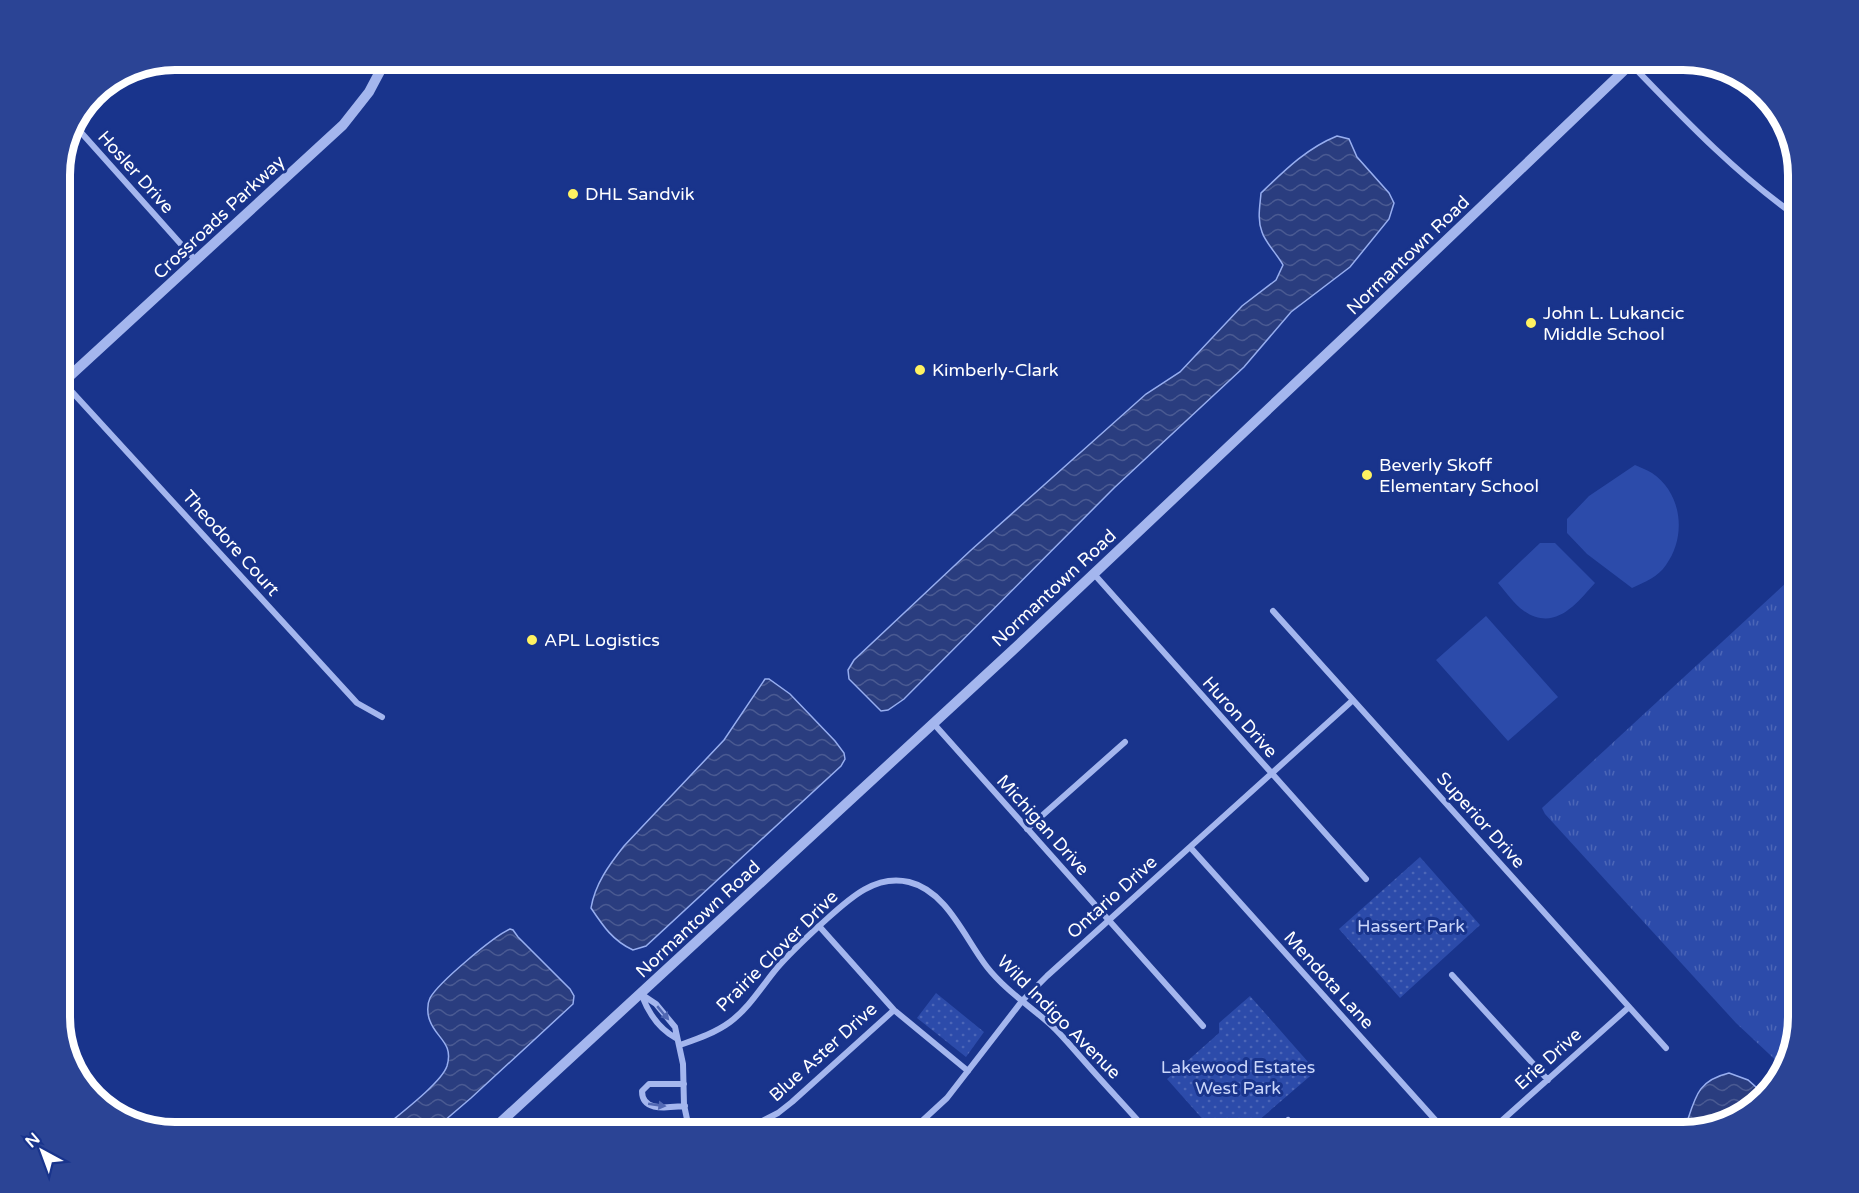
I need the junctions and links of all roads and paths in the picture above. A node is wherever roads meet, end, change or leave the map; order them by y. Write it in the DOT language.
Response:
graph roads {
  1 [pos="380,71"];
  2 [pos="1624,71"];
  3 [pos="1641,71"];
  4 [pos="80,131"];
  5 [pos="1788,210"];
  6 [pos="196,261"];
  7 [pos="71,375"];
  8 [pos="71,393"];
  9 [pos="1094,574"];
  10 [pos="1273,611"];
  11 [pos="1353,700"];
  12 [pos="382,717"];
  13 [pos="934,724"];
  14 [pos="1125,742"];
  15 [pos="1270,774"];
  16 [pos="1027,829"];
  17 [pos="1190,847"];
  18 [pos="1366,879"];
  19 [pos="896,880"];
  20 [pos="1108,920"];
  21 [pos="819,926"];
  22 [pos="1452,975"];
  23 [pos="641,994"];
  24 [pos="1022,1001"];
  25 [pos="1629,1006"];
  26 [pos="894,1010"];
  27 [pos="1203,1026"];
  28 [pos="676,1038"];
  29 [pos="680,1045"];
  30 [pos="1666,1048"];
  31 [pos="968,1071"];
  32 [pos="1548,1080"];
  33 [pos="684,1084"];
  34 [pos="685,1107"];
  35 [pos="501,1122"];
  36 [pos="688,1122"];
  37 [pos="760,1122"];
  38 [pos="921,1122"];
  39 [pos="1139,1122"];
  40 [pos="1437,1122"];
  41 [pos="1500,1122"];
  1 -- 6 [label="street, Crossroads Parkway"];
  2 -- 9 [label="street, Normantown Road"];
  3 -- 5 [label="street"];
  4 -- 6 [label="street, Hosler Drive"];
  6 -- 7 [label="street, Crossroads Parkway"];
  8 -- 12 [label="street, Theodore Court"];
  9 -- 13 [label="street, Normantown Road"];
  9 -- 15 [label="street, Huron Drive"];
  10 -- 11 [label="street, Superior Drive"];
  11 -- 15 [label="street, Ontario Drive"];
  11 -- 25 [label="street, Superior Drive"];
  13 -- 16 [label="street, Michigan Drive"];
  13 -- 23 [label="street, Normantown Road"];
  14 -- 16 [label="street"];
  15 -- 17 [label="street, Ontario Drive"];
  15 -- 18 [label="street, Huron Drive"];
  16 -- 20 [label="street, Michigan Drive"];
  17 -- 20 [label="street, Ontario Drive"];
  17 -- 40 [label="street, Mendota Lane"];
  19 -- 21 [label="street, Prairie Clover Drive"];
  19 -- 24 [label="street, Wild Indigo Avenue"];
  20 -- 24 [label="street, Ontario Drive"];
  20 -- 27 [label="street, Michigan Drive"];
  21 -- 26 [label="street"];
  21 -- 29 [label="street, Prairie Clover Drive"];
  22 -- 32 [label="street"];
  23 -- 28 [label="street"];
  23 -- 28 [label="street, one-way"];
  23 -- 35 [label="street, Normantown Road"];
  24 -- 31 [label="street, Ontario Drive"];
  24 -- 39 [label="street, Wild Indigo Avenue"];
  25 -- 30 [label="street, Superior Drive"];
  25 -- 32 [label="street, Erie Drive"];
  26 -- 31 [label="street"];
  26 -- 37 [label="street, Blue Aster Drive"];
  28 -- 29 [label="street"];
  29 -- 33 [label="street"];
  31 -- 38 [label="street, Ontario Drive"];
  32 -- 41 [label="street, Erie Drive"];
  33 -- 34 [label="street"];
  33 -- 34 [label="street, one-way"];
  34 -- 36 [label="street"];
}
